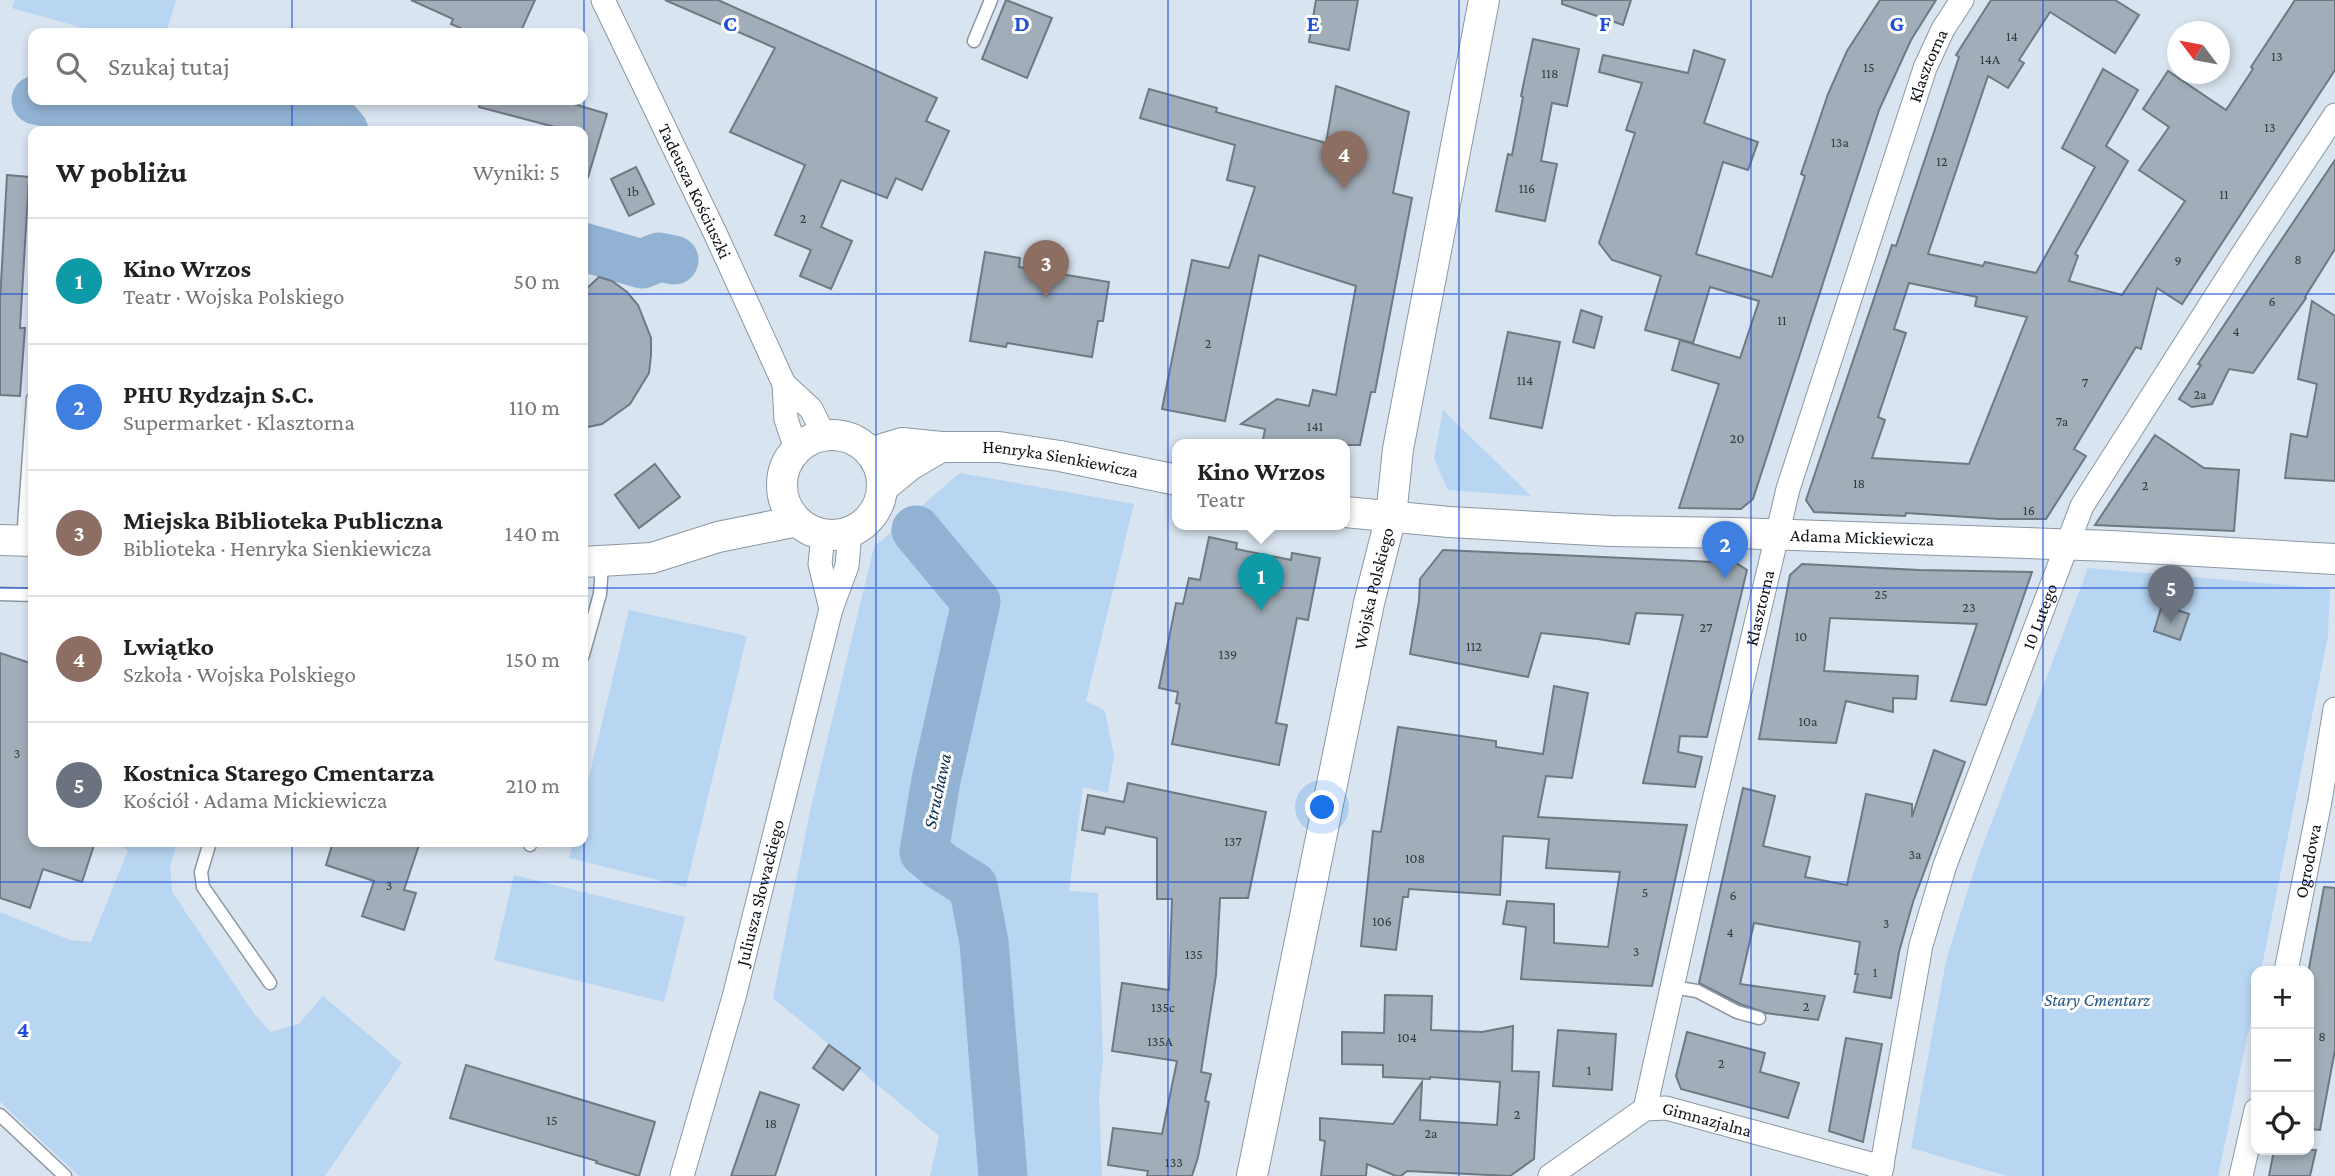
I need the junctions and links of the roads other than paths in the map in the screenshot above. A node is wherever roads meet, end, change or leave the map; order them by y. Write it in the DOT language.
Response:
graph roads {
  1 [pos="603,0"];
  2 [pos="991,0"];
  3 [pos="1484,0"];
  4 [pos="1962,0"];
  5 [pos="974,41"];
  6 [pos="2335,115"];
  7 [pos="784,384"];
  8 [pos="824,435"];
  9 [pos="941,447"];
  10 [pos="28,449"];
  11 [pos="796,449"];
  12 [pos="872,452"];
  13 [pos="1172,479"];
  14 [pos="883,487"];
  15 [pos="783,493"];
  16 [pos="1350,512"];
  17 [pos="1391,516"];
  18 [pos="797,521"];
  19 [pos="836,533"];
  20 [pos="1777,534"];
  21 [pos="718,537"];
  22 [pos="19,540"];
  23 [pos="2066,545"];
  24 [pos="2335,559"];
  25 [pos="593,563"];
  26 [pos="0,594"];
  27 [pos="28,595"];
  28 [pos="588,637"];
  29 [pos="2335,709"];
  30 [pos="2327,803"];
  31 [pos="208,847"];
  32 [pos="2287,966"];
  33 [pos="270,982"];
  34 [pos="1672,987"];
  35 [pos="1759,1018"];
  36 [pos="1645,1109"];
  37 [pos="0,1115"];
  38 [pos="2251,1132"];
  39 [pos="1881,1172"];
  40 [pos="65,1176"];
  41 [pos="682,1176"];
  42 [pos="1252,1176"];
  43 [pos="1550,1176"];
  44 [pos="2241,1176"];
  1 -- 7 [label="street, Tadeusza Kościuszki"];
  2 -- 5 [label="lane"];
  3 -- 17 [label="street, Wojska Polskiego"];
  4 -- 20 [label="street, Klasztorna"];
  6 -- 23 [label="street, 10 Lutego"];
  7 -- 8 [label="street, Tadeusza Kościuszki"];
  7 -- 11 [label="street, Tadeusza Kościuszki"];
  8 -- 11 [label="street"];
  8 -- 12 [label="street"];
  9 -- 12 [label="street, Henryka Sienkiewicza"];
  9 -- 13 [label="street, Henryka Sienkiewicza"];
  9 -- 14 [label="street"];
  10 -- 22 [label="lane"];
  11 -- 15 [label="street"];
  12 -- 14 [label="street"];
  14 -- 19 [label="street"];
  15 -- 18 [label="street"];
  15 -- 21 [label="street"];
  16 -- 17 [label="street"];
  17 -- 20 [label="street, Adama Mickiewicza"];
  17 -- 42 [label="street, Wojska Polskiego"];
  18 -- 19 [label="street"];
  18 -- 21 [label="street"];
  19 -- 41 [label="street, Juliusza Słowackiego"];
  20 -- 23 [label="street, Adama Mickiewicza"];
  20 -- 34 [label="street, Klasztorna"];
  21 -- 25 [label="street"];
  23 -- 24 [label="street, Adama Mickiewicza"];
  23 -- 39 [label="street, 10 Lutego"];
  25 -- 28 [label="lane"];
  26 -- 27 [label="lane"];
  29 -- 30 [label="street, Ogrodowa"];
  30 -- 32 [label="street, Ogrodowa"];
  31 -- 33 [label="lane"];
  34 -- 35 [label="lane"];
  34 -- 36 [label="street, Klasztorna"];
  36 -- 39 [label="street, Gimnazjalna"];
  36 -- 43 [label="street, Gimnazjalna"];
  37 -- 40 [label="lane"];
  38 -- 44 [label="street"];
}
